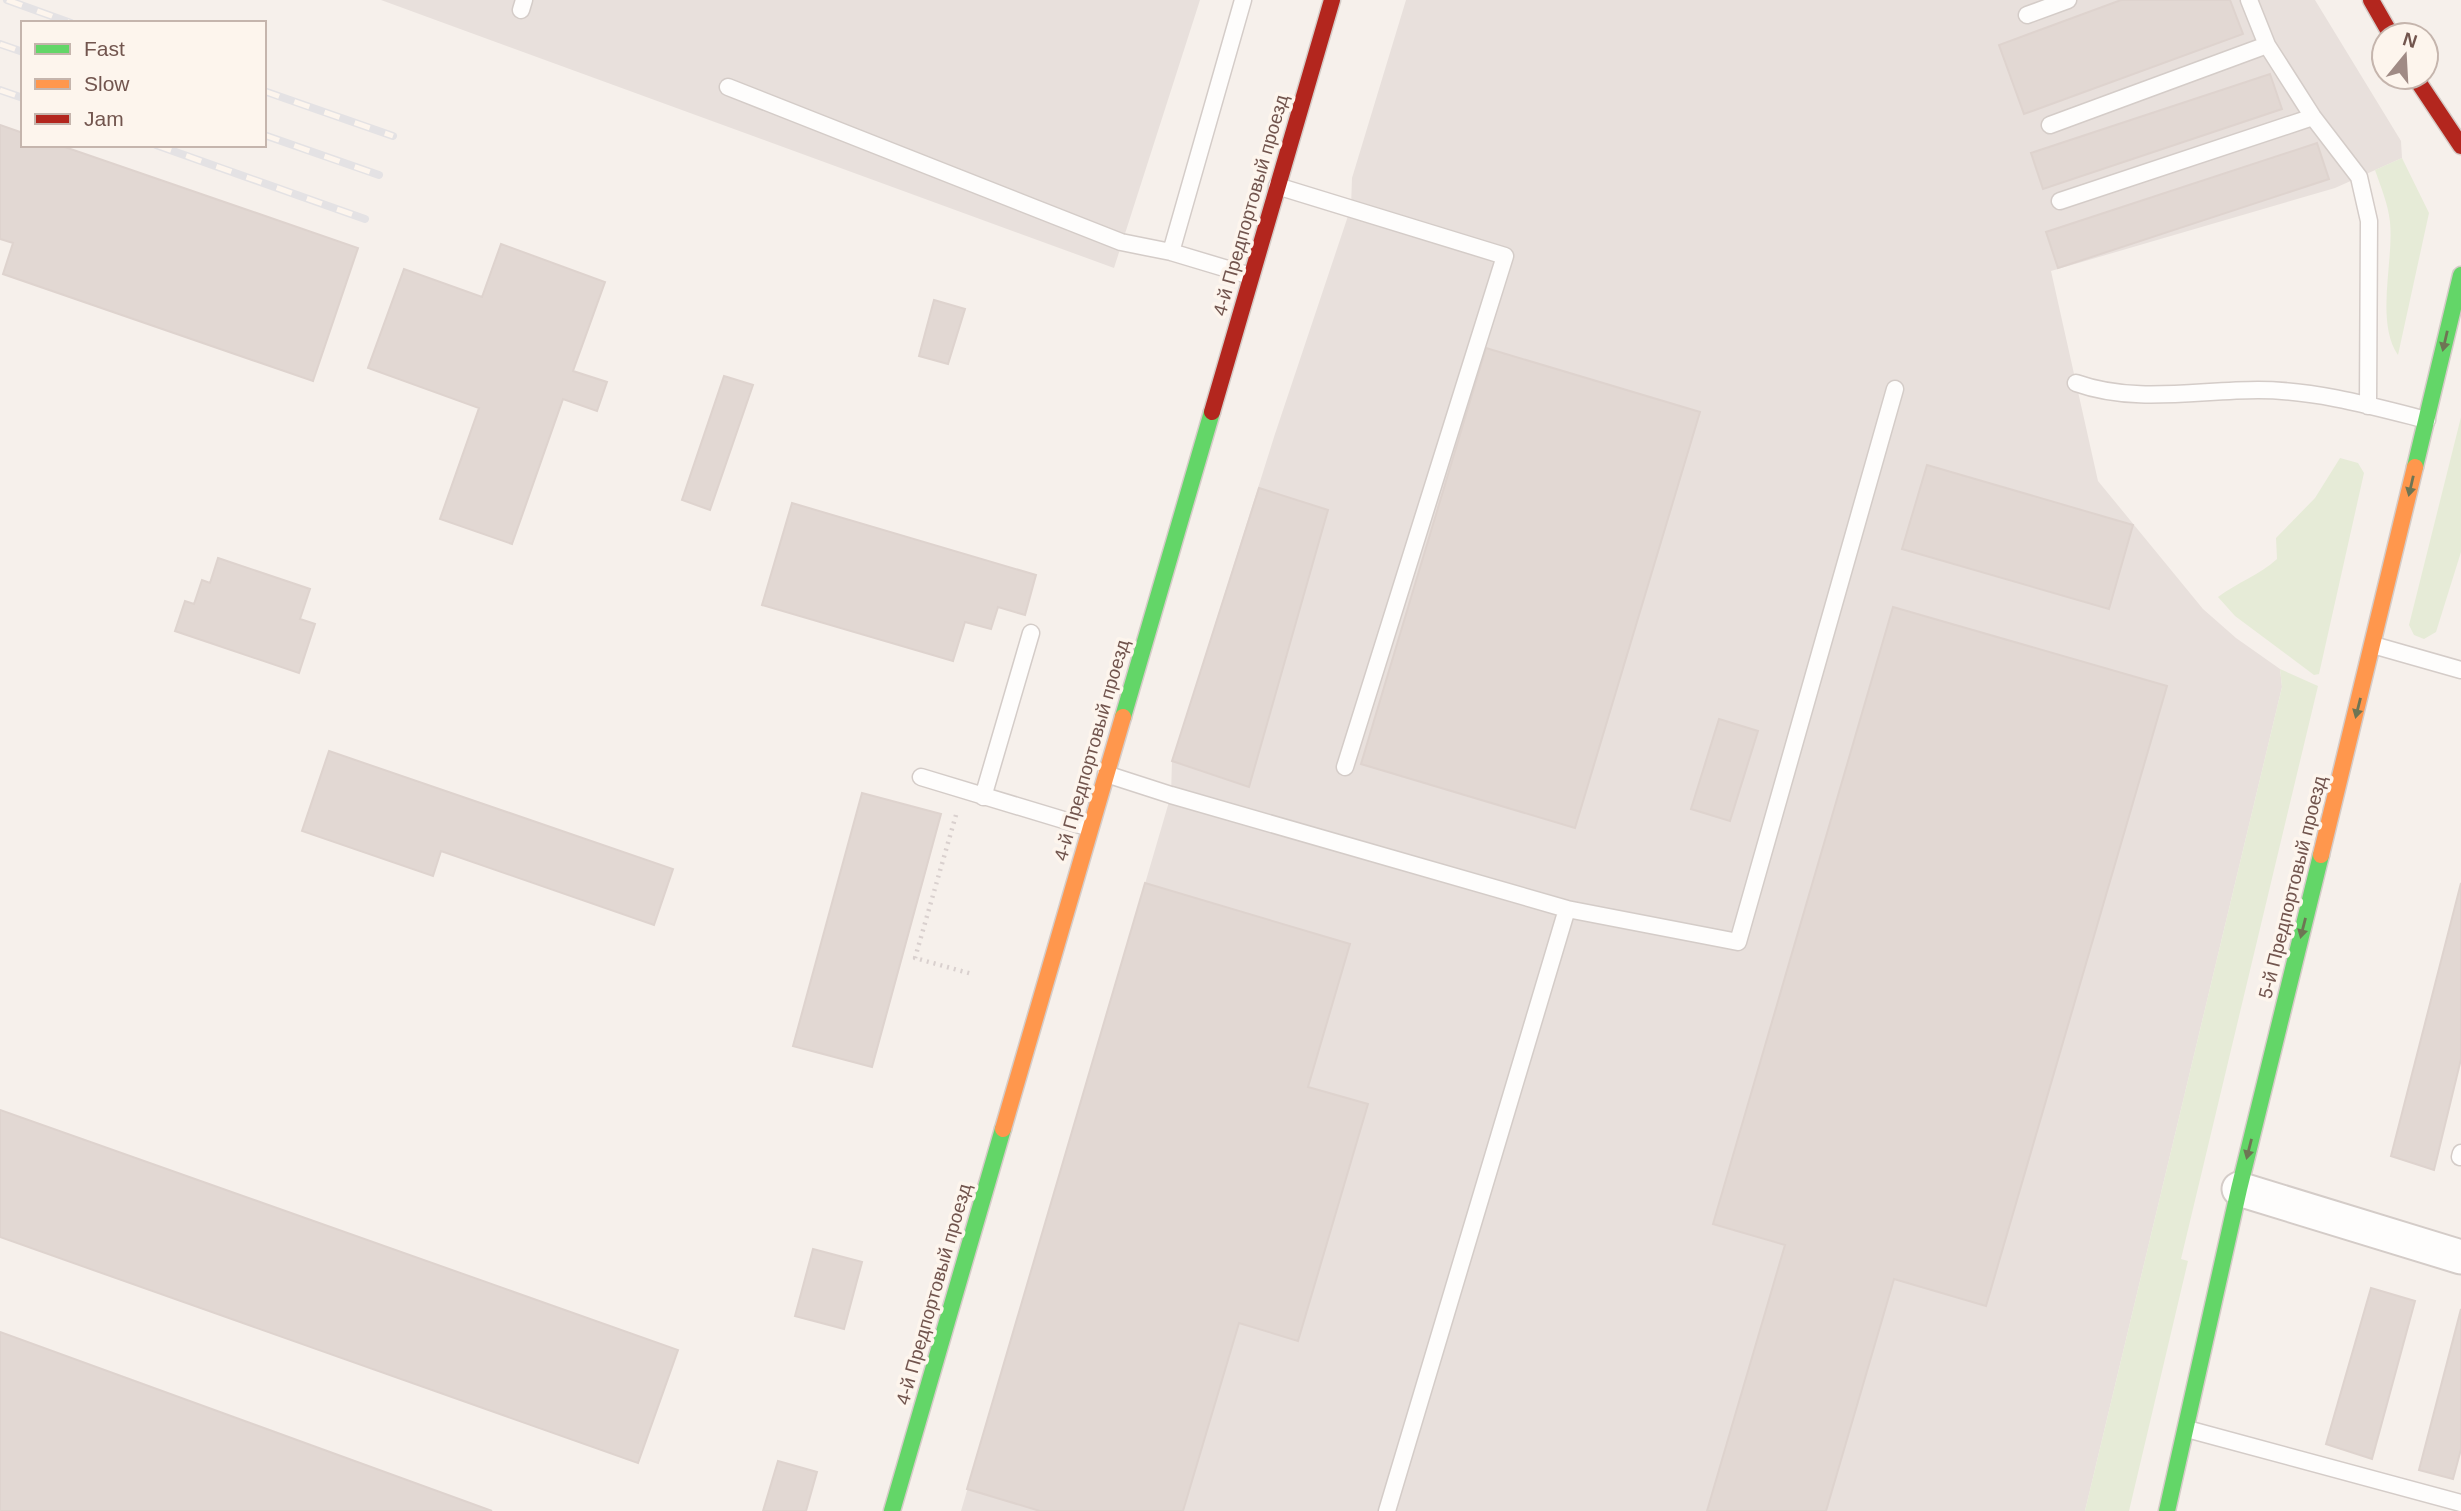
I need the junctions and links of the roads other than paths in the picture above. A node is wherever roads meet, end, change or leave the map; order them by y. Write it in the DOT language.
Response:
graph roads {
  1 [pos="1243,0"];
  2 [pos="1332,0"];
  3 [pos="2068,0"];
  4 [pos="2249,0"];
  5 [pos="2371,0"];
  6 [pos="2027,15"];
  7 [pos="2383,21"];
  8 [pos="2267,45"];
  9 [pos="728,88"];
  10 [pos="2423,91"];
  11 [pos="2313,117"];
  12 [pos="2050,125"];
  13 [pos="2461,146"];
  14 [pos="1277,186"];
  15 [pos="2060,201"];
  16 [pos="1171,252"];
  17 [pos="1251,275"];
  18 [pos="2461,275"];
  19 [pos="2076,383"];
  20 [pos="1895,389"];
  21 [pos="2368,406"];
  22 [pos="2427,420"];
  23 [pos="1031,634"];
  24 [pos="2373,645"];
  25 [pos="2461,670"];
  26 [pos="1345,767"];
  27 [pos="1106,774"];
  28 [pos="921,777"];
  29 [pos="983,797"];
  30 [pos="1090,828"];
  31 [pos="1567,909"];
  32 [pos="2239,1189"];
  33 [pos="2461,1258"];
  34 [pos="2187,1429"];
  35 [pos="2461,1503"];
  36 [pos="892,1511"];
  37 [pos="1387,1511"];
  38 [pos="2167,1511"];
  1 -- 16 [label="lane"];
  2 -- 14 [label="street, 4-й Предпортовый проезд"];
  3 -- 6 [label="lane"];
  4 -- 8 [label="lane"];
  5 -- 7 [label="street"];
  8 -- 11 [label="lane"];
  8 -- 12 [label="lane"];
  9 -- 16 [label="lane"];
  10 -- 13 [label="street"];
  11 -- 15 [label="lane"];
  11 -- 21 [label="lane"];
  14 -- 17 [label="street, 4-й Предпортовый проезд"];
  14 -- 26 [label="lane"];
  16 -- 17 [label="lane"];
  17 -- 27 [label="street, 4-й Предпортовый проезд"];
  18 -- 22 [label="street, 5-й Предпортовый проезд, one-way"];
  19 -- 21 [label="lane"];
  20 -- 31 [label="lane"];
  21 -- 22 [label="lane"];
  22 -- 24 [label="street, 5-й Предпортовый проезд, one-way"];
  23 -- 29 [label="lane"];
  24 -- 25 [label="lane"];
  24 -- 32 [label="street, 5-й Предпортовый проезд, one-way"];
  27 -- 30 [label="street, 4-й Предпортовый проезд"];
  27 -- 31 [label="lane"];
  28 -- 29 [label="lane"];
  29 -- 30 [label="lane"];
  30 -- 36 [label="street, 4-й Предпортовый проезд"];
  31 -- 37 [label="lane"];
  32 -- 33 [label="street"];
  32 -- 34 [label="street, 5-й Предпортовый проезд"];
  34 -- 35 [label="lane"];
  34 -- 38 [label="street, 5-й Предпортовый проезд"];
}
